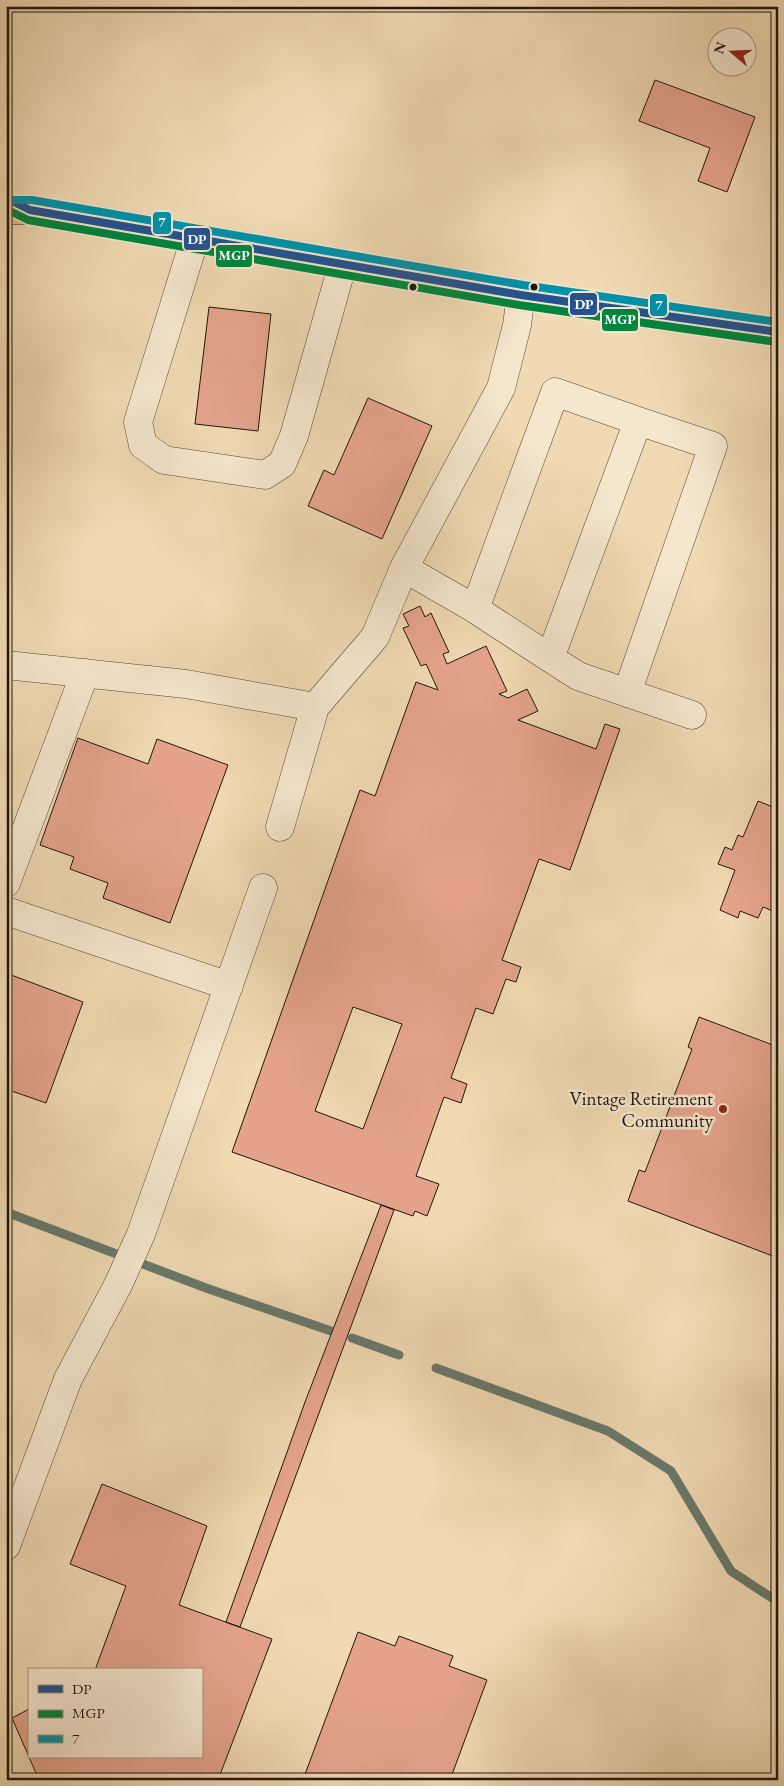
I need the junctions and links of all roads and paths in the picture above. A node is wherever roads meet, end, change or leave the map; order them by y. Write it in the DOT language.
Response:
graph roads {
  1 [pos="14,206"];
  2 [pos="195,238"];
  3 [pos="343,264"];
  4 [pos="521,295"];
  5 [pos="778,332"];
  6 [pos="638,420"];
  7 [pos="404,568"];
  8 [pos="475,609"];
  9 [pos="550,658"];
  10 [pos="6,665"];
  11 [pos="85,673"];
  12 [pos="627,693"];
  13 [pos="315,707"];
  14 [pos="692,715"];
  15 [pos="280,827"];
  16 [pos="6,883"];
  17 [pos="263,888"];
  18 [pos="6,911"];
  19 [pos="229,986"];
  20 [pos="6,1546"];
  1 -- 2 [label="main road"];
  2 -- 3 [label="main road"];
  2 -- 3 [label="lane"];
  3 -- 4 [label="main road"];
  4 -- 5 [label="main road"];
  4 -- 7 [label="lane"];
  6 -- 8 [label="lane"];
  6 -- 9 [label="lane"];
  6 -- 12 [label="lane"];
  7 -- 8 [label="lane"];
  7 -- 13 [label="lane"];
  8 -- 9 [label="lane"];
  9 -- 12 [label="lane"];
  10 -- 11 [label="lane"];
  11 -- 13 [label="lane"];
  11 -- 16 [label="lane"];
  12 -- 14 [label="lane"];
  13 -- 15 [label="lane"];
  17 -- 19 [label="lane"];
  18 -- 19 [label="lane"];
  19 -- 20 [label="lane"];
}
